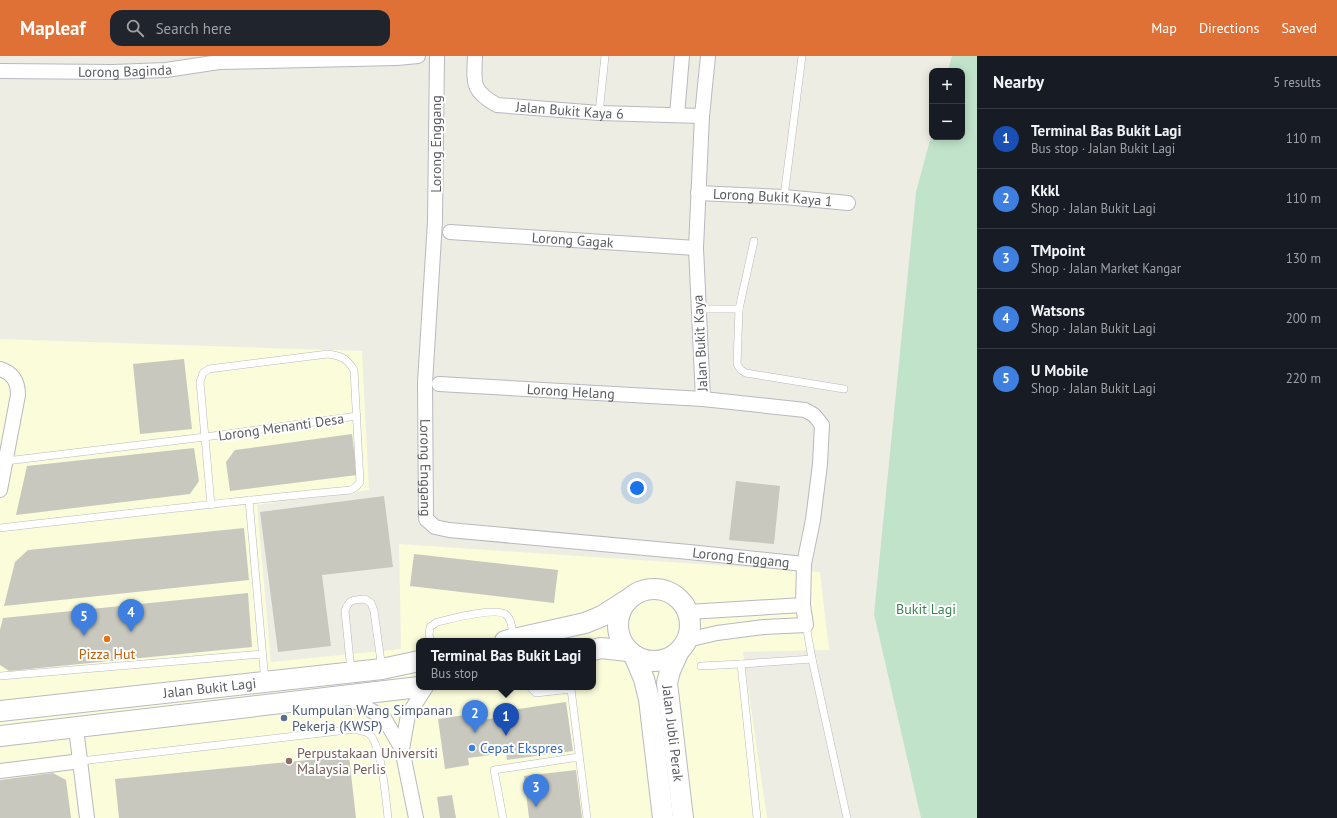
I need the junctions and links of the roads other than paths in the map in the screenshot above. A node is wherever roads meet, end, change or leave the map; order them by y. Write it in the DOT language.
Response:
graph roads {
  1 [pos="418,56"];
  2 [pos="436,56"];
  3 [pos="475,56"];
  4 [pos="605,56"];
  5 [pos="682,56"];
  6 [pos="708,56"];
  7 [pos="802,56"];
  8 [pos="0,71"];
  9 [pos="599,113"];
  10 [pos="677,115"];
  11 [pos="702,116"];
  12 [pos="698,193"];
  13 [pos="784,197"];
  14 [pos="848,202"];
  15 [pos="450,232"];
  16 [pos="754,241"];
  17 [pos="696,248"];
  18 [pos="699,309"];
  19 [pos="739,309"];
  20 [pos="0,369"];
  21 [pos="439,384"];
  22 [pos="844,389"];
  23 [pos="703,399"];
  24 [pos="357,416"];
  25 [pos="205,437"];
  26 [pos="6,461"];
  27 [pos="0,490"];
  28 [pos="248,500"];
  29 [pos="211,504"];
  30 [pos="0,528"];
  31 [pos="804,564"];
  32 [pos="632,597"];
  33 [pos="803,605"];
  34 [pos="688,612"];
  35 [pos="806,625"];
  36 [pos="430,638"];
  37 [pos="509,638"];
  38 [pos="518,638"];
  39 [pos="683,646"];
  40 [pos="596,649"];
  41 [pos="631,653"];
  42 [pos="262,654"];
  43 [pos="812,659"];
  44 [pos="416,661"];
  45 [pos="741,664"];
  46 [pos="701,666"];
  47 [pos="382,669"];
  48 [pos="351,672"];
  49 [pos="0,676"];
  50 [pos="265,682"];
  51 [pos="416,686"];
  52 [pos="424,690"];
  53 [pos="533,690"];
  54 [pos="562,690"];
  55 [pos="570,690"];
  56 [pos="345,696"];
  57 [pos="0,711"];
  58 [pos="76,728"];
  59 [pos="0,736"];
  60 [pos="402,749"];
  61 [pos="579,757"];
  62 [pos="81,761"];
  63 [pos="0,771"];
  64 [pos="87,818"];
  65 [pos="388,818"];
  66 [pos="416,818"];
  67 [pos="503,818"];
  68 [pos="587,818"];
  69 [pos="663,818"];
  70 [pos="683,818"];
  71 [pos="757,818"];
  72 [pos="847,818"];
  1 -- 8 [label="street, Lorong Baginda"];
  2 -- 31 [label="street, Lorong Enggang"];
  3 -- 9 [label="street, Jalan Bukit Kaya 6"];
  4 -- 9 [label="lane"];
  5 -- 10 [label="street"];
  6 -- 11 [label="street, Jalan Bukit Kaya"];
  7 -- 13 [label="lane"];
  9 -- 10 [label="street, Jalan Bukit Kaya 6"];
  10 -- 11 [label="street, Jalan Bukit Kaya 6"];
  11 -- 12 [label="street, Jalan Bukit Kaya"];
  12 -- 13 [label="street, Lorong Bukit Kaya 1"];
  12 -- 17 [label="street, Jalan Bukit Kaya"];
  13 -- 14 [label="street, Lorong Bukit Kaya 1"];
  15 -- 17 [label="street, Lorong Gagak"];
  16 -- 19 [label="lane"];
  17 -- 18 [label="street, Jalan Bukit Kaya"];
  18 -- 19 [label="lane"];
  18 -- 23 [label="street, Jalan Bukit Kaya"];
  19 -- 22 [label="lane"];
  20 -- 26 [label="street"];
  21 -- 23 [label="street, Lorong Helang"];
  23 -- 31 [label="street, Jalan Bukit Kaya"];
  24 -- 25 [label="lane, Lorong Menanti Desa"];
  24 -- 25 [label="lane"];
  24 -- 28 [label="lane"];
  25 -- 26 [label="lane, Lorong Menanti Desa"];
  25 -- 29 [label="lane"];
  26 -- 27 [label="street"];
  28 -- 29 [label="lane"];
  28 -- 42 [label="lane"];
  29 -- 30 [label="lane"];
  31 -- 33 [label="street, Jalan Bukit Kaya"];
  32 -- 34 [label="street"];
  32 -- 38 [label="street"];
  32 -- 41 [label="street"];
  33 -- 34 [label="street"];
  33 -- 35 [label="street, Jalan Bukit Kaya"];
  34 -- 39 [label="street"];
  35 -- 39 [label="street"];
  35 -- 43 [label="lane"];
  36 -- 37 [label="lane"];
  39 -- 41 [label="street"];
  39 -- 70 [label="street, Jalan Jubli Perak"];
  40 -- 41 [label="street"];
  41 -- 69 [label="street, Jalan Jubli Perak"];
  42 -- 49 [label="lane"];
  42 -- 50 [label="lane"];
  43 -- 45 [label="lane"];
  43 -- 72 [label="lane"];
  44 -- 47 [label="street, Jalan Bukit Lagi"];
  45 -- 46 [label="lane"];
  45 -- 71 [label="lane"];
  47 -- 48 [label="street, Jalan Bukit Lagi"];
  47 -- 48 [label="lane"];
  48 -- 50 [label="street, Jalan Bukit Lagi"];
  50 -- 57 [label="street, Jalan Bukit Lagi"];
  51 -- 56 [label="street, Jalan Bukit Lagi"];
  52 -- 60 [label="street"];
  53 -- 54 [label="lane"];
  55 -- 61 [label="lane"];
  56 -- 58 [label="street, Jalan Bukit Lagi"];
  56 -- 60 [label="street"];
  58 -- 59 [label="street, Jalan Bukit Lagi"];
  58 -- 62 [label="street"];
  60 -- 66 [label="street"];
  61 -- 67 [label="lane"];
  61 -- 68 [label="lane"];
  62 -- 63 [label="street"];
  62 -- 64 [label="street"];
  62 -- 65 [label="lane"];
}
